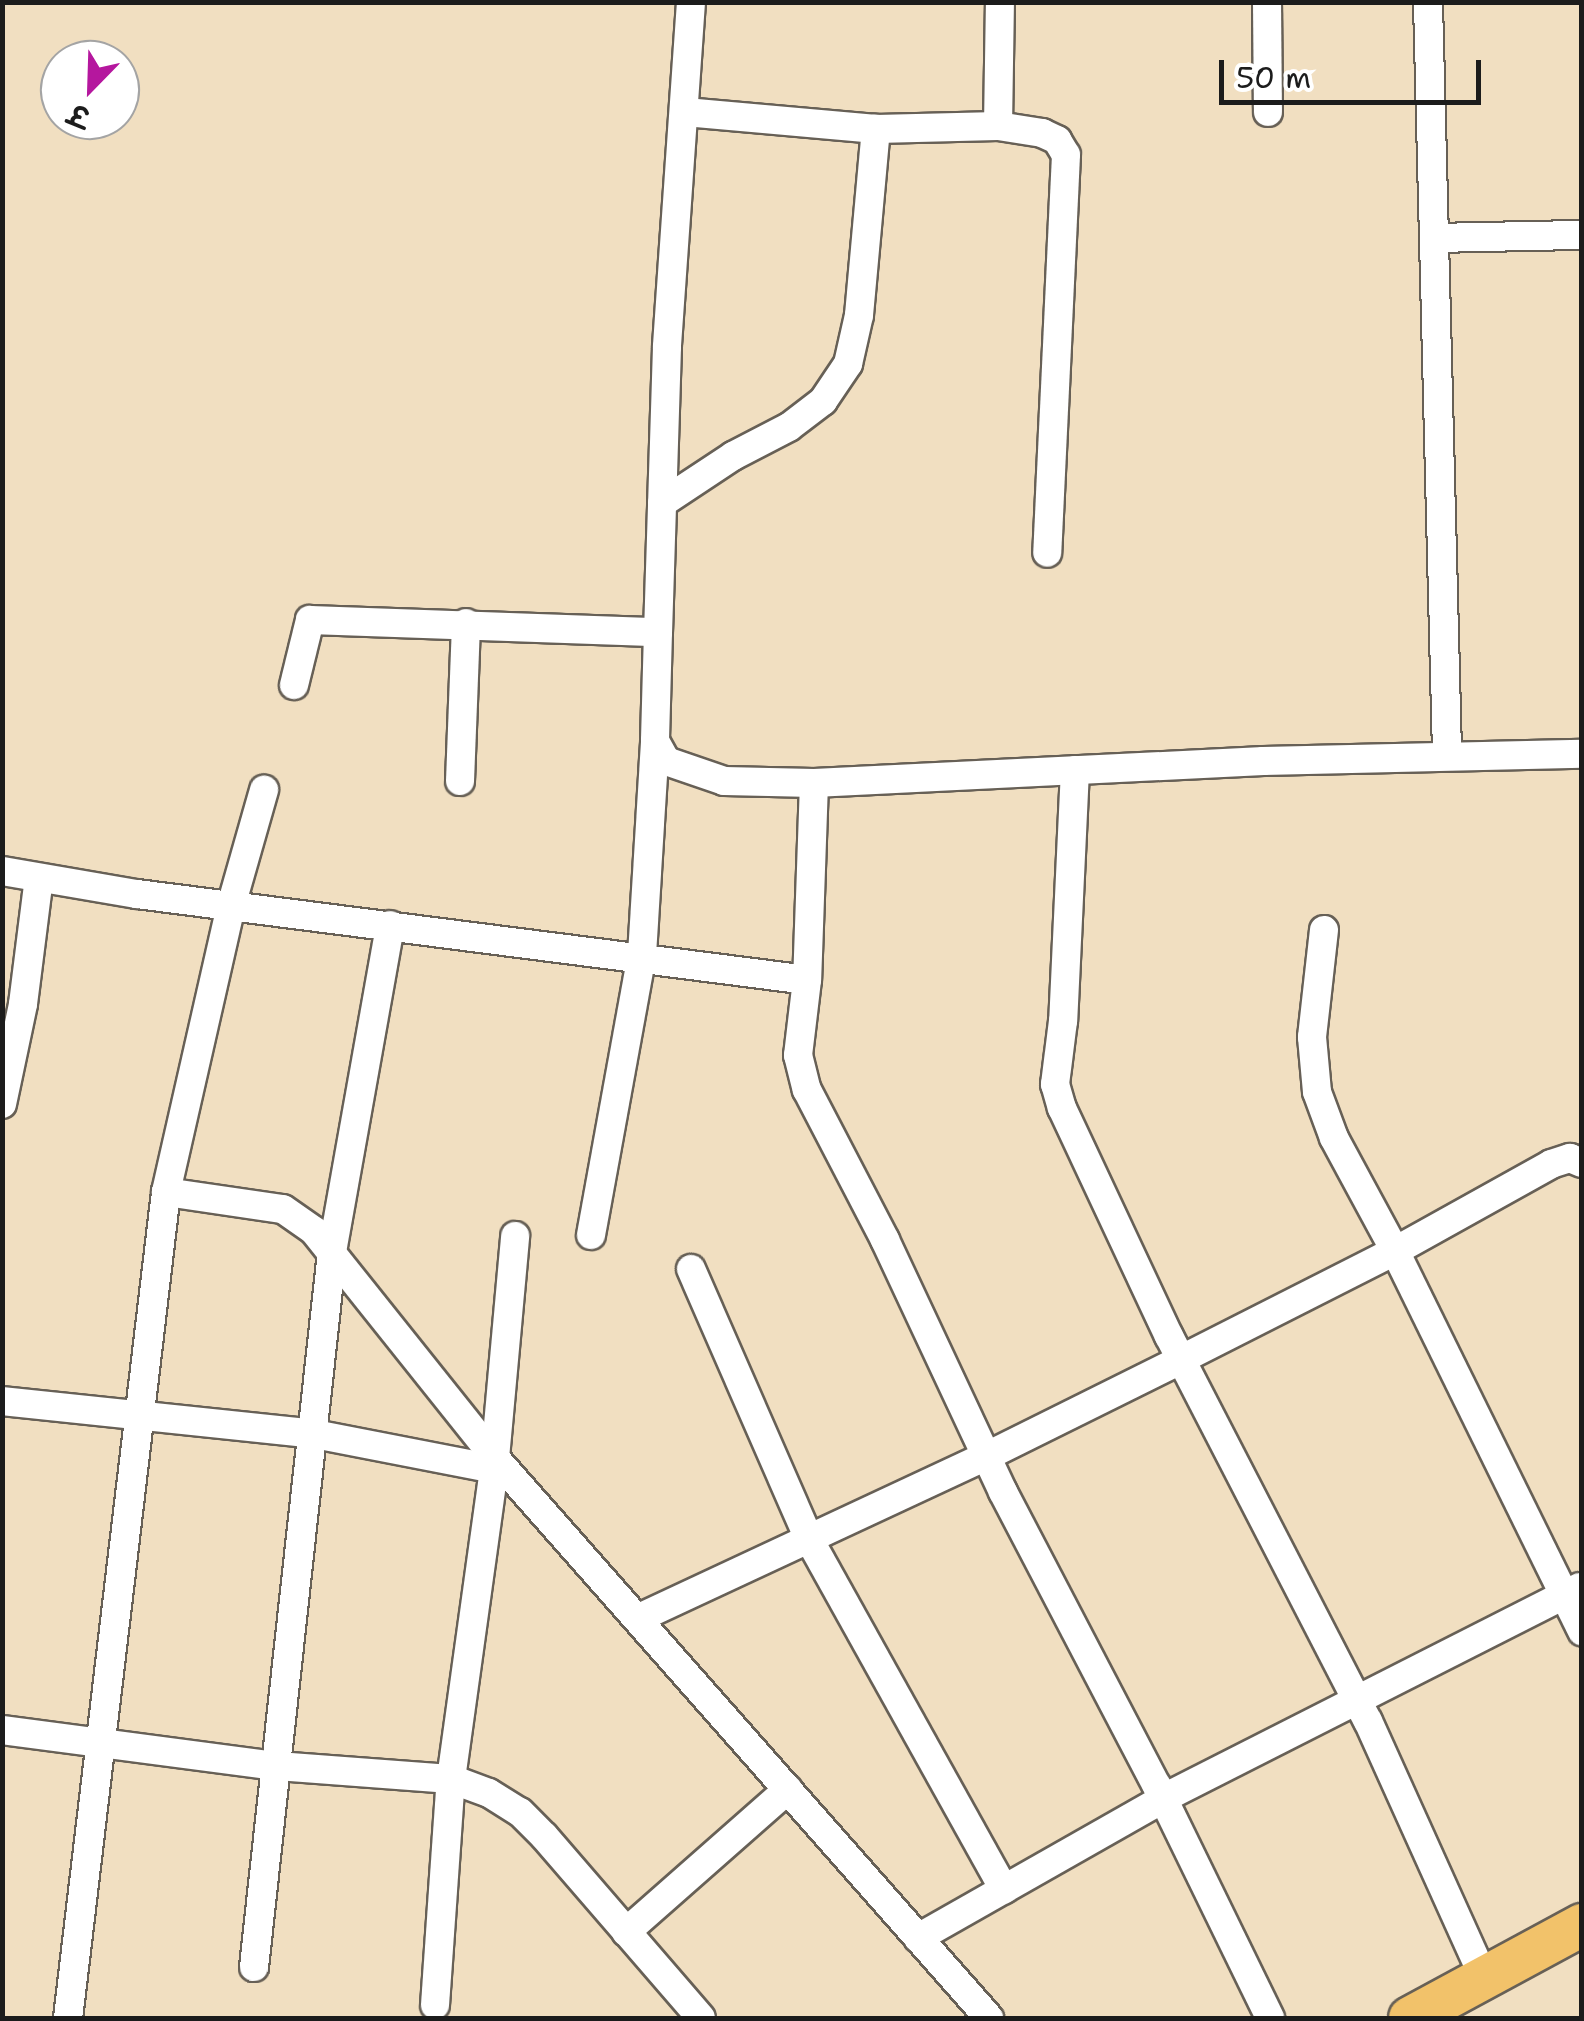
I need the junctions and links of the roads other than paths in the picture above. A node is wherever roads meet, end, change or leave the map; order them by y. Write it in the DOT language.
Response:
graph roads {
  1 [pos="691,2"];
  2 [pos="1000,2"];
  3 [pos="1267,2"];
  4 [pos="1428,2"];
  5 [pos="686,112"];
  6 [pos="1268,112"];
  7 [pos="998,126"];
  8 [pos="876,130"];
  9 [pos="1582,235"];
  10 [pos="1434,238"];
  11 [pos="662,503"];
  12 [pos="1048,553"];
  13 [pos="466,623"];
  14 [pos="658,632"];
  15 [pos="294,686"];
  16 [pos="656,740"];
  17 [pos="1582,754"];
  18 [pos="1447,755"];
  19 [pos="1075,770"];
  20 [pos="460,781"];
  21 [pos="814,782"];
  22 [pos="264,790"];
  23 [pos="2,872"];
  24 [pos="39,878"];
  25 [pos="231,906"];
  26 [pos="390,925"];
  27 [pos="1324,930"];
  28 [pos="642,955"];
  29 [pos="807,980"];
  30 [pos="2,1104"];
  31 [pos="1582,1163"];
  32 [pos="166,1192"];
  33 [pos="591,1235"];
  34 [pos="516,1236"];
  35 [pos="1395,1250"];
  36 [pos="332,1252"];
  37 [pos="691,1269"];
  38 [pos="1182,1360"];
  39 [pos="2,1402"];
  40 [pos="138,1414"];
  41 [pos="314,1434"];
  42 [pos="987,1456"];
  43 [pos="495,1463"];
  44 [pos="809,1539"];
  45 [pos="1573,1590"];
  46 [pos="639,1618"];
  47 [pos="1582,1631"];
  48 [pos="1356,1697"];
  49 [pos="2,1730"];
  50 [pos="100,1741"];
  51 [pos="277,1766"];
  52 [pos="451,1779"];
  53 [pos="788,1788"];
  54 [pos="1164,1798"];
  55 [pos="1004,1889"];
  56 [pos="1582,1925"];
  57 [pos="626,1932"];
  58 [pos="918,1938"];
  59 [pos="254,1967"];
  60 [pos="1484,1978"];
  61 [pos="436,2006"];
  62 [pos="68,2018"];
  63 [pos="701,2018"];
  64 [pos="989,2018"];
  65 [pos="1270,2018"];
  66 [pos="1410,2018"];
  1 -- 5 [label="street"];
  2 -- 7 [label="street"];
  3 -- 6 [label="street"];
  4 -- 10 [label="street"];
  5 -- 8 [label="street"];
  5 -- 11 [label="street"];
  7 -- 8 [label="street"];
  7 -- 12 [label="street"];
  8 -- 11 [label="street"];
  9 -- 10 [label="street"];
  10 -- 18 [label="street"];
  11 -- 14 [label="street"];
  13 -- 14 [label="street"];
  13 -- 15 [label="street"];
  13 -- 20 [label="street"];
  14 -- 16 [label="street"];
  16 -- 21 [label="street"];
  16 -- 28 [label="street"];
  17 -- 18 [label="street"];
  18 -- 19 [label="street"];
  19 -- 21 [label="street"];
  19 -- 38 [label="street"];
  21 -- 29 [label="street"];
  22 -- 25 [label="street"];
  23 -- 24 [label="street"];
  24 -- 25 [label="street"];
  24 -- 30 [label="street"];
  25 -- 26 [label="street"];
  25 -- 32 [label="street"];
  26 -- 28 [label="street"];
  26 -- 36 [label="street"];
  27 -- 35 [label="street"];
  28 -- 29 [label="street"];
  28 -- 33 [label="street"];
  29 -- 42 [label="street"];
  31 -- 35 [label="street"];
  32 -- 36 [label="street"];
  32 -- 40 [label="street"];
  34 -- 43 [label="street"];
  35 -- 38 [label="street"];
  35 -- 45 [label="street"];
  36 -- 41 [label="street"];
  36 -- 43 [label="street"];
  37 -- 44 [label="street"];
  38 -- 42 [label="street"];
  38 -- 48 [label="street"];
  39 -- 40 [label="street"];
  40 -- 41 [label="street"];
  40 -- 50 [label="street"];
  41 -- 43 [label="street"];
  41 -- 51 [label="street"];
  42 -- 44 [label="street"];
  42 -- 54 [label="street"];
  43 -- 46 [label="street"];
  43 -- 52 [label="street"];
  44 -- 46 [label="street"];
  44 -- 55 [label="street"];
  45 -- 47 [label="street"];
  45 -- 48 [label="street"];
  46 -- 53 [label="street"];
  48 -- 54 [label="street"];
  48 -- 60 [label="street"];
  49 -- 50 [label="street"];
  50 -- 51 [label="street"];
  50 -- 62 [label="street"];
  51 -- 52 [label="street"];
  51 -- 59 [label="street"];
  52 -- 57 [label="street"];
  52 -- 61 [label="street"];
  53 -- 57 [label="street"];
  53 -- 58 [label="street"];
  54 -- 55 [label="street"];
  54 -- 65 [label="street"];
  55 -- 58 [label="street"];
  56 -- 60 [label="main road"];
  57 -- 63 [label="street"];
  58 -- 64 [label="street"];
  60 -- 66 [label="main road"];
}
